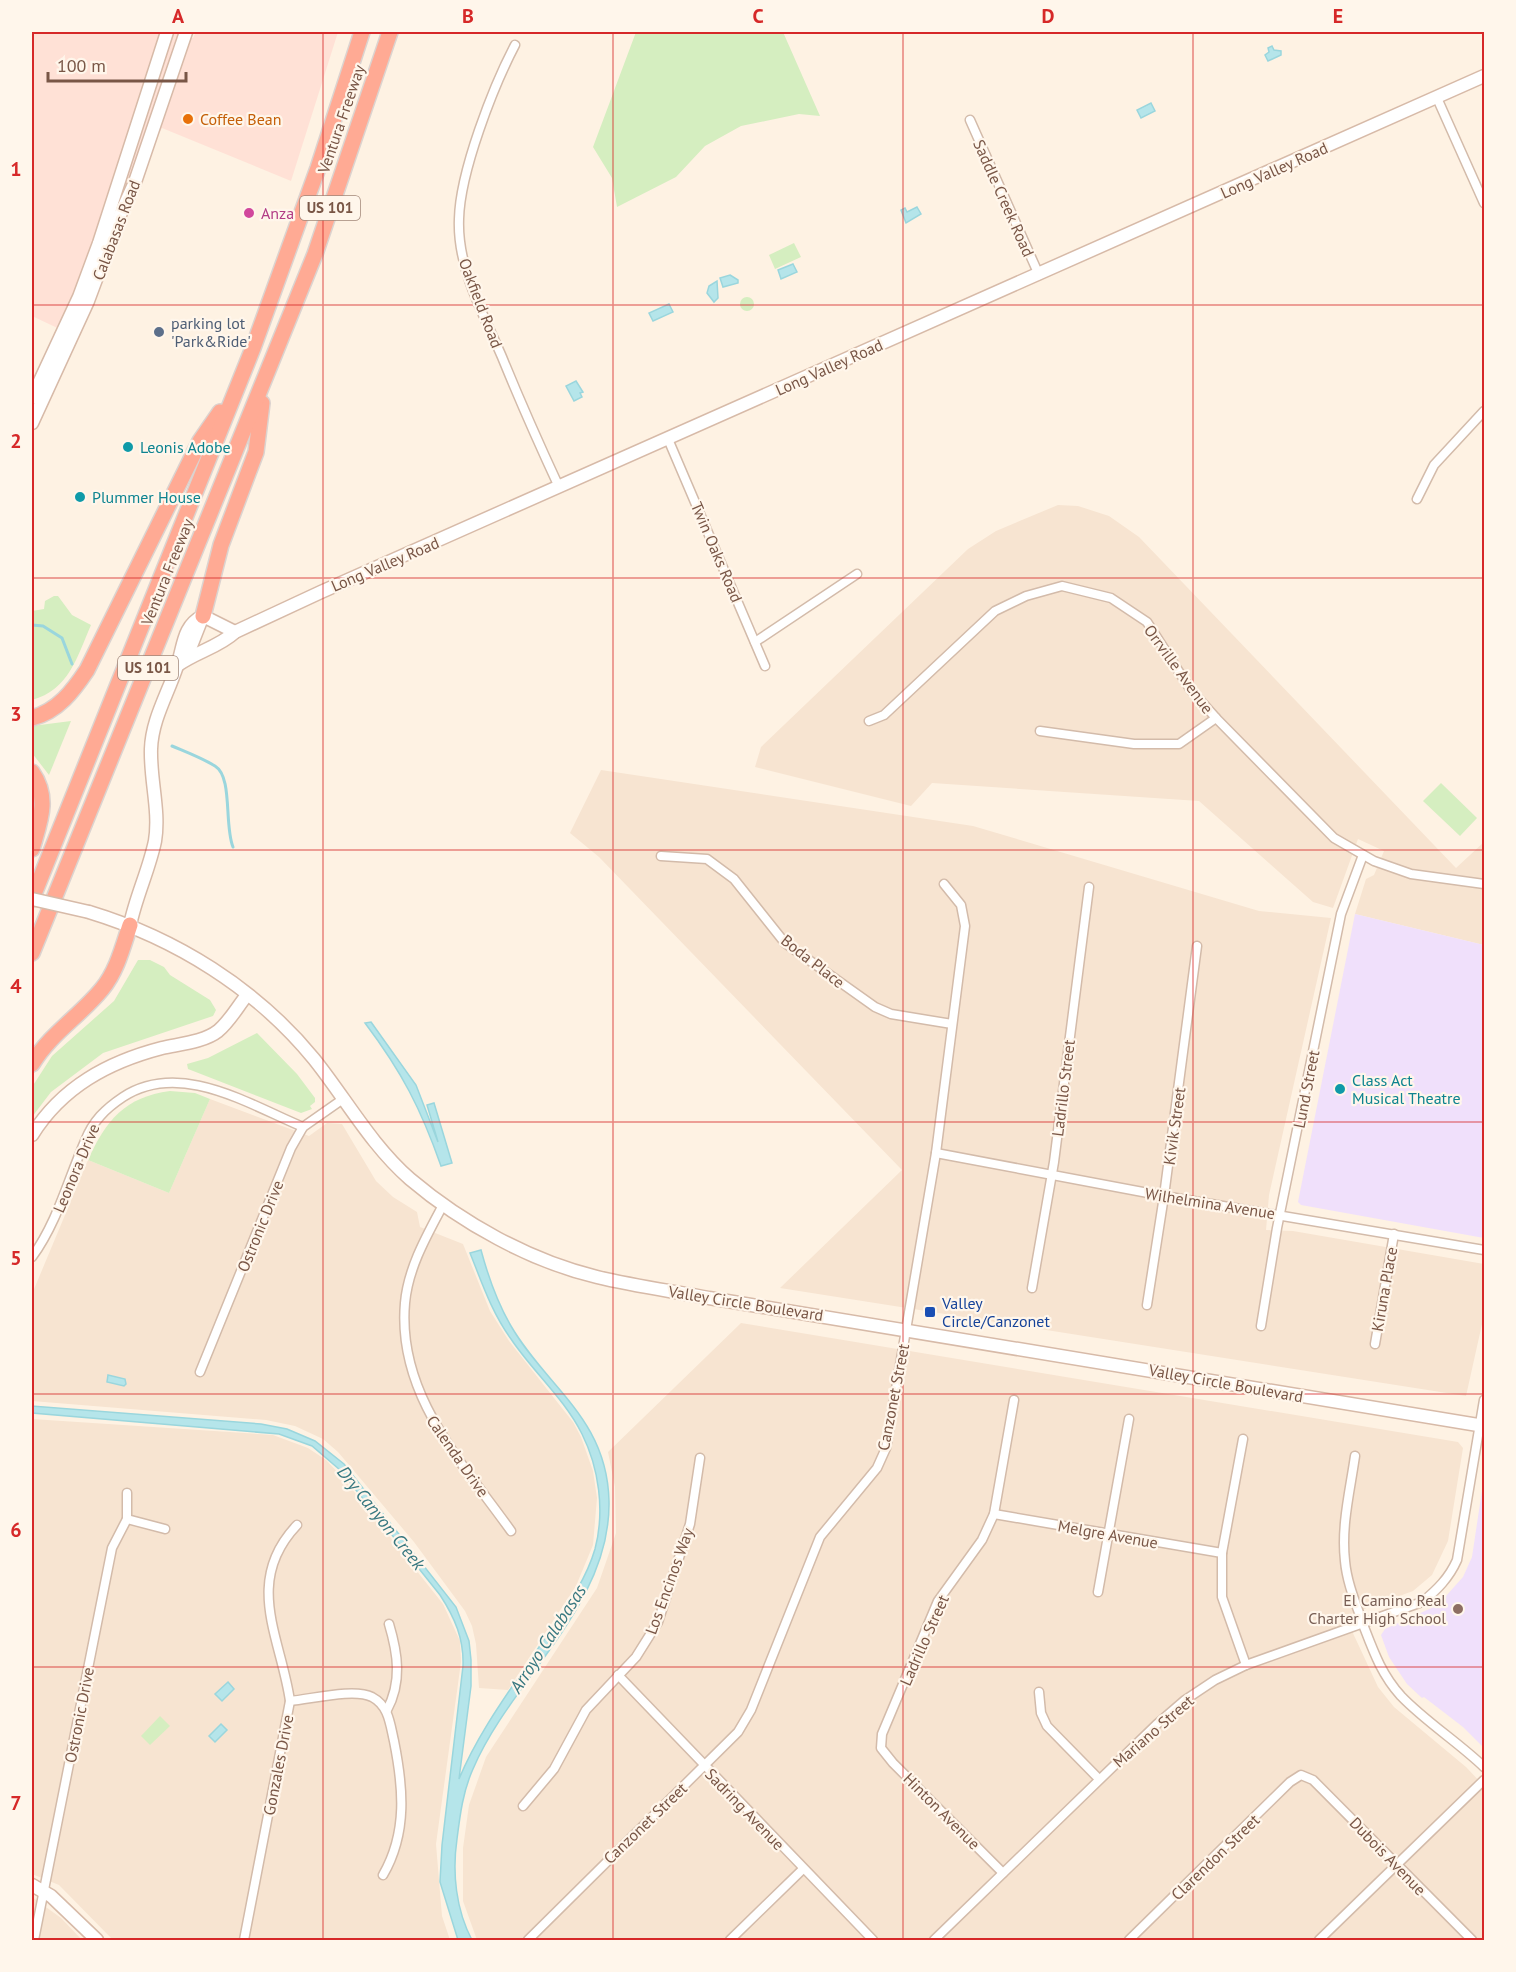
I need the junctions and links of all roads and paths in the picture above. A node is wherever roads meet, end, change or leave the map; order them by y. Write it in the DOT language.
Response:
graph roads {
  1 [pos="362,32"];
  2 [pos="390,32"];
  3 [pos="164,33"];
  4 [pos="184,37"];
  5 [pos="515,45"];
  6 [pos="1485,76"];
  7 [pos="1437,98"];
  8 [pos="970,120"];
  9 [pos="1485,203"];
  10 [pos="1039,275"];
  11 [pos="264,382"];
  12 [pos="235,391"];
  13 [pos="32,398"];
  14 [pos="1485,411"];
  15 [pos="32,423"];
  16 [pos="668,439"];
  17 [pos="559,488"];
  18 [pos="1417,500"];
  19 [pos="857,574"];
  20 [pos="203,616"];
  21 [pos="235,632"];
  22 [pos="755,642"];
  23 [pos="178,665"];
  24 [pos="765,666"];
  25 [pos="32,718"];
  26 [pos="1215,718"];
  27 [pos="869,721"];
  28 [pos="1040,730"];
  29 [pos="32,772"];
  30 [pos="32,849"];
  31 [pos="1362,855"];
  32 [pos="661,856"];
  33 [pos="944,884"];
  34 [pos="1485,884"];
  35 [pos="1089,887"];
  36 [pos="32,899"];
  37 [pos="130,924"];
  38 [pos="1197,946"];
  39 [pos="32,953"];
  40 [pos="247,995"];
  41 [pos="952,1024"];
  42 [pos="32,1064"];
  43 [pos="343,1099"];
  44 [pos="303,1126"];
  45 [pos="32,1135"];
  46 [pos="936,1154"];
  47 [pos="1052,1175"];
  48 [pos="1164,1196"];
  49 [pos="444,1205"];
  50 [pos="1281,1215"];
  51 [pos="1394,1234"];
  52 [pos="1485,1250"];
  53 [pos="32,1257"];
  54 [pos="1032,1288"];
  55 [pos="1147,1305"];
  56 [pos="1261,1326"];
  57 [pos="907,1329"];
  58 [pos="1375,1344"];
  59 [pos="200,1372"];
  60 [pos="1014,1400"];
  61 [pos="1485,1400"];
  62 [pos="1129,1419"];
  63 [pos="1482,1425"];
  64 [pos="1243,1438"];
  65 [pos="1355,1456"];
  66 [pos="700,1458"];
  67 [pos="127,1493"];
  68 [pos="994,1514"];
  69 [pos="127,1519"];
  70 [pos="297,1525"];
  71 [pos="165,1529"];
  72 [pos="511,1531"];
  73 [pos="1108,1534"];
  74 [pos="1222,1553"];
  75 [pos="1098,1592"];
  76 [pos="389,1624"];
  77 [pos="1363,1624"];
  78 [pos="1246,1665"];
  79 [pos="618,1675"];
  80 [pos="1039,1692"];
  81 [pos="290,1701"];
  82 [pos="387,1710"];
  83 [pos="881,1748"];
  84 [pos="704,1766"];
  85 [pos="1485,1767"];
  86 [pos="1301,1775"];
  87 [pos="1099,1779"];
  88 [pos="1485,1780"];
  89 [pos="523,1806"];
  90 [pos="1397,1865"];
  91 [pos="803,1869"];
  92 [pos="1003,1873"];
  93 [pos="383,1875"];
  94 [pos="32,1885"];
  95 [pos="44,1890"];
  96 [pos="34,1941"];
  97 [pos="97,1941"];
  98 [pos="244,1941"];
  99 [pos="528,1941"];
  100 [pos="730,1941"];
  101 [pos="873,1941"];
  102 [pos="934,1941"];
  103 [pos="1129,1941"];
  104 [pos="1319,1941"];
  105 [pos="1472,1941"];
  1 -- 12 [label="highway, Ventura Freeway / US 101"];
  2 -- 11 [label="highway, Ventura Freeway / US 101"];
  3 -- 4 [label="main road"];
  3 -- 13 [label="main road, Calabasas Road"];
  4 -- 15 [label="main road, Calabasas Road"];
  5 -- 17 [label="street, Oakfield Road"];
  6 -- 7 [label="main road, Long Valley Road"];
  7 -- 9 [label="street"];
  7 -- 10 [label="main road, Long Valley Road"];
  8 -- 10 [label="street, Saddle Creek Road"];
  10 -- 16 [label="main road, Long Valley Road"];
  11 -- 20 [label="highway"];
  11 -- 39 [label="highway, Ventura Freeway / US 101"];
  12 -- 25 [label="highway"];
  12 -- 36 [label="highway, Ventura Freeway / US 101"];
  14 -- 18 [label="street"];
  16 -- 17 [label="main road, Long Valley Road"];
  16 -- 22 [label="street, Twin Oaks Road"];
  17 -- 21 [label="main road, Long Valley Road"];
  19 -- 22 [label="street"];
  20 -- 21 [label="main road"];
  20 -- 23 [label="main road"];
  21 -- 23 [label="main road, Long Valley Road"];
  22 -- 24 [label="street, Twin Oaks Road"];
  23 -- 37 [label="main road"];
  26 -- 27 [label="street, Orrville Avenue"];
  26 -- 28 [label="street"];
  26 -- 31 [label="street, Orrville Avenue"];
  29 -- 30 [label="highway"];
  31 -- 34 [label="street, Orrville Avenue"];
  31 -- 50 [label="street, Lund Street"];
  32 -- 41 [label="street, Boda Place"];
  33 -- 41 [label="street, Canzonet Street"];
  35 -- 47 [label="street, Ladrillo Street"];
  36 -- 37 [label="main road, Valley Circle Boulevard, bridge"];
  37 -- 40 [label="main road, Valley Circle Boulevard"];
  37 -- 42 [label="highway"];
  38 -- 48 [label="street, Kivik Street"];
  40 -- 43 [label="main road, Valley Circle Boulevard"];
  40 -- 45 [label="main road"];
  41 -- 46 [label="street, Canzonet Street"];
  43 -- 44 [label="street, Ostronic Drive"];
  43 -- 49 [label="main road, Valley Circle Boulevard"];
  44 -- 53 [label="street, Leonora Drive"];
  44 -- 59 [label="street, Ostronic Drive"];
  46 -- 47 [label="street, Wilhelmina Avenue"];
  46 -- 57 [label="street, Canzonet Street"];
  47 -- 48 [label="street, Wilhelmina Avenue"];
  47 -- 54 [label="street, Ladrillo Street"];
  48 -- 50 [label="street, Wilhelmina Avenue"];
  48 -- 55 [label="street, Kivik Street"];
  49 -- 57 [label="main road, Valley Circle Boulevard"];
  49 -- 72 [label="street, Calenda Drive"];
  50 -- 51 [label="street, Wilhelmina Avenue"];
  50 -- 56 [label="street, Lund Street"];
  51 -- 52 [label="street, Wilhelmina Avenue"];
  51 -- 58 [label="street, Kiruna Place"];
  57 -- 63 [label="main road, Valley Circle Boulevard"];
  57 -- 84 [label="street, Canzonet Street"];
  60 -- 68 [label="street, Ladrillo Street"];
  61 -- 63 [label="street, Mariano Street"];
  62 -- 73 [label="street"];
  63 -- 77 [label="street, Mariano Street"];
  64 -- 74 [label="street"];
  65 -- 77 [label="street"];
  66 -- 79 [label="street, Los Encinos Way"];
  67 -- 69 [label="street, Ostronic Drive"];
  68 -- 73 [label="street, Melgre Avenue"];
  68 -- 83 [label="street, Ladrillo Street"];
  69 -- 71 [label="street"];
  69 -- 95 [label="street, Ostronic Drive"];
  70 -- 81 [label="street, Gonzales Drive"];
  73 -- 74 [label="street, Melgre Avenue"];
  73 -- 75 [label="street"];
  74 -- 78 [label="street"];
  76 -- 82 [label="street"];
  77 -- 78 [label="street, Mariano Street"];
  77 -- 85 [label="street"];
  78 -- 87 [label="street, Mariano Street"];
  79 -- 84 [label="street, Sadring Avenue"];
  79 -- 89 [label="street, Los Encinos Way"];
  80 -- 87 [label="street"];
  81 -- 82 [label="street"];
  81 -- 98 [label="street, Gonzales Drive"];
  82 -- 93 [label="street"];
  83 -- 92 [label="street, Hinton Avenue"];
  84 -- 91 [label="street, Sadring Avenue"];
  84 -- 99 [label="street, Canzonet Street"];
  86 -- 90 [label="street, Dubois Avenue"];
  86 -- 103 [label="street, Clarendon Street"];
  87 -- 92 [label="street, Mariano Street"];
  88 -- 90 [label="street"];
  90 -- 104 [label="street"];
  90 -- 105 [label="street, Dubois Avenue"];
  91 -- 100 [label="street"];
  91 -- 101 [label="street, Sadring Avenue"];
  92 -- 102 [label="street, Mariano Street"];
  94 -- 95 [label="main road"];
  95 -- 96 [label="street, Ostronic Drive"];
  95 -- 97 [label="main road"];
}
